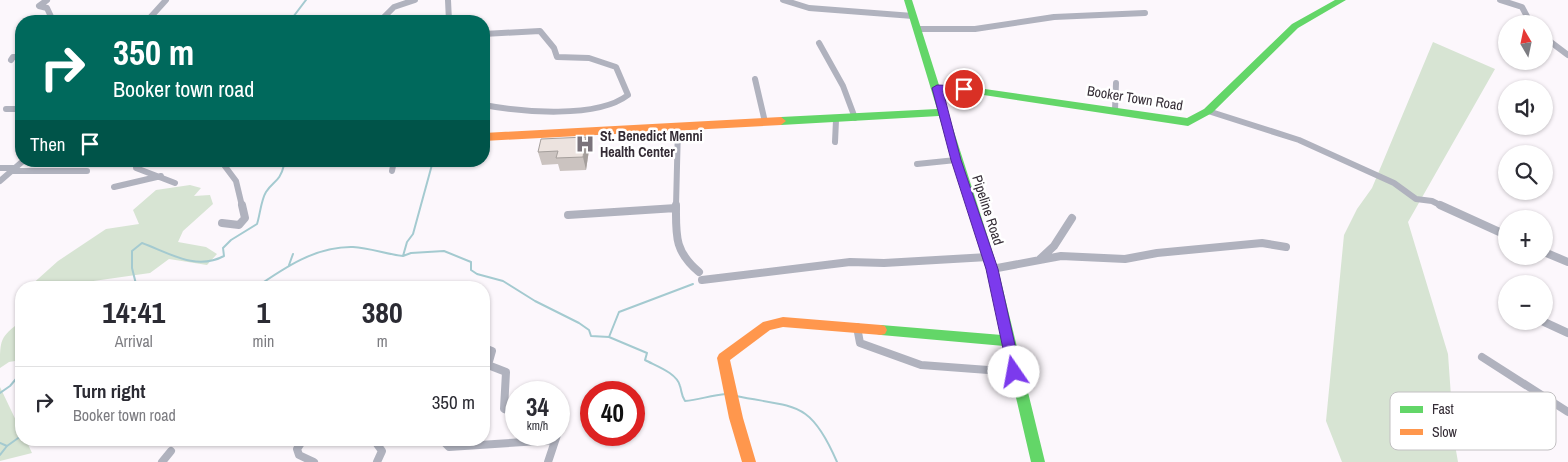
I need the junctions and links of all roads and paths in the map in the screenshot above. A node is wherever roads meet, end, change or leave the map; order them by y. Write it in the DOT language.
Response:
graph roads {
  1 [pos="47,0"];
  2 [pos="166,0"];
  3 [pos="415,0"];
  4 [pos="448,0"];
  5 [pos="783,0"];
  6 [pos="908,0"];
  7 [pos="1342,0"];
  8 [pos="1500,0"];
  9 [pos="1145,13"];
  10 [pos="50,15"];
  11 [pos="152,15"];
  12 [pos="383,15"];
  13 [pos="448,15"];
  14 [pos="1526,15"];
  15 [pos="913,16"];
  16 [pos="917,29"];
  17 [pos="490,34"];
  18 [pos="819,43"];
  19 [pos="1553,44"];
  20 [pos="1568,55"];
  21 [pos="15,57"];
  22 [pos="10,60"];
  23 [pos="756,79"];
  24 [pos="1116,83"];
  25 [pos="937,88"];
  26 [pos="490,106"];
  27 [pos="6,109"];
  28 [pos="15,109"];
  29 [pos="1114,110"];
  30 [pos="1208,110"];
  31 [pos="943,112"];
  32 [pos="855,118"];
  33 [pos="836,120"];
  34 [pos="765,122"];
  35 [pos="678,127"];
  36 [pos="490,137"];
  37 [pos="835,142"];
  38 [pos="956,160"];
  39 [pos="917,164"];
  40 [pos="136,167"];
  41 [pos="225,167"];
  42 [pos="393,167"];
  43 [pos="0,168"];
  44 [pos="15,169"];
  45 [pos="87,171"];
  46 [pos="392,171"];
  47 [pos="161,176"];
  48 [pos="0,181"];
  49 [pos="175,183"];
  50 [pos="114,187"];
  51 [pos="676,208"];
  52 [pos="568,215"];
  53 [pos="1072,218"];
  54 [pos="222,223"];
  55 [pos="1498,230"];
  56 [pos="1286,248"];
  57 [pos="1553,256"];
  58 [pos="988,257"];
  59 [pos="1039,260"];
  60 [pos="1568,262"];
  61 [pos="992,269"];
  62 [pos="1553,326"];
  63 [pos="857,327"];
  64 [pos="1568,333"];
  65 [pos="1008,341"];
  66 [pos="1482,358"];
  67 [pos="490,366"];
  68 [pos="1014,372"];
  69 [pos="505,381"];
  70 [pos="505,381"];
  71 [pos="1536,392"];
  72 [pos="1556,404"];
  73 [pos="505,409"];
  74 [pos="1568,412"];
  75 [pos="505,442"];
  76 [pos="490,444"];
  77 [pos="299,446"];
  78 [pos="378,446"];
  79 [pos="448,446"];
  80 [pos="461,446"];
  81 [pos="553,446"];
  82 [pos="171,451"];
  83 [pos="162,462"];
  84 [pos="314,462"];
  85 [pos="377,462"];
  86 [pos="548,462"];
  87 [pos="749,462"];
  88 [pos="1038,462"];
  1 -- 10 [label="street"];
  2 -- 11 [label="street"];
  3 -- 12 [label="street"];
  4 -- 13 [label="street"];
  5 -- 15 [label="street"];
  6 -- 15 [label="street, Pipeline Road"];
  7 -- 30 [label="street, Booker Town Road"];
  8 -- 14 [label="street"];
  9 -- 16 [label="street"];
  15 -- 16 [label="street, Pipeline Road"];
  16 -- 25 [label="street, Pipeline Road"];
  17 -- 26 [label="street"];
  18 -- 32 [label="street"];
  19 -- 20 [label="street"];
  21 -- 22 [label="street"];
  23 -- 34 [label="street"];
  24 -- 29 [label="street"];
  25 -- 29 [label="street, Booker Town Road"];
  25 -- 31 [label="street, Pipeline Road"];
  27 -- 28 [label="street"];
  29 -- 30 [label="street, Booker Town Road"];
  30 -- 55 [label="street"];
  31 -- 32 [label="street"];
  31 -- 38 [label="street, Pipeline Road"];
  32 -- 33 [label="street"];
  33 -- 34 [label="street"];
  33 -- 37 [label="street"];
  34 -- 35 [label="street"];
  35 -- 36 [label="street"];
  35 -- 51 [label="street"];
  38 -- 39 [label="street"];
  38 -- 58 [label="street, Pipeline Road"];
  40 -- 47 [label="street"];
  41 -- 54 [label="street"];
  42 -- 46 [label="street"];
  43 -- 44 [label="street"];
  44 -- 45 [label="street"];
  44 -- 48 [label="street"];
  47 -- 49 [label="street"];
  47 -- 50 [label="street"];
  51 -- 52 [label="street"];
  51 -- 58 [label="street"];
  53 -- 59 [label="street"];
  56 -- 59 [label="street"];
  57 -- 60 [label="street"];
  58 -- 61 [label="street, Pipeline Road"];
  59 -- 61 [label="street"];
  61 -- 65 [label="street, Pipeline Road"];
  62 -- 64 [label="street"];
  63 -- 65 [label="street"];
  63 -- 68 [label="street"];
  63 -- 87 [label="street"];
  65 -- 68 [label="street, Pipeline Road"];
  66 -- 71 [label="street"];
  67 -- 70 [label="street"];
  68 -- 88 [label="street, Pipeline Road"];
  69 -- 73 [label="street"];
  72 -- 74 [label="street"];
  75 -- 76 [label="street"];
  77 -- 84 [label="street"];
  78 -- 85 [label="street"];
  79 -- 80 [label="street"];
  81 -- 86 [label="street"];
  82 -- 83 [label="street"];
}
